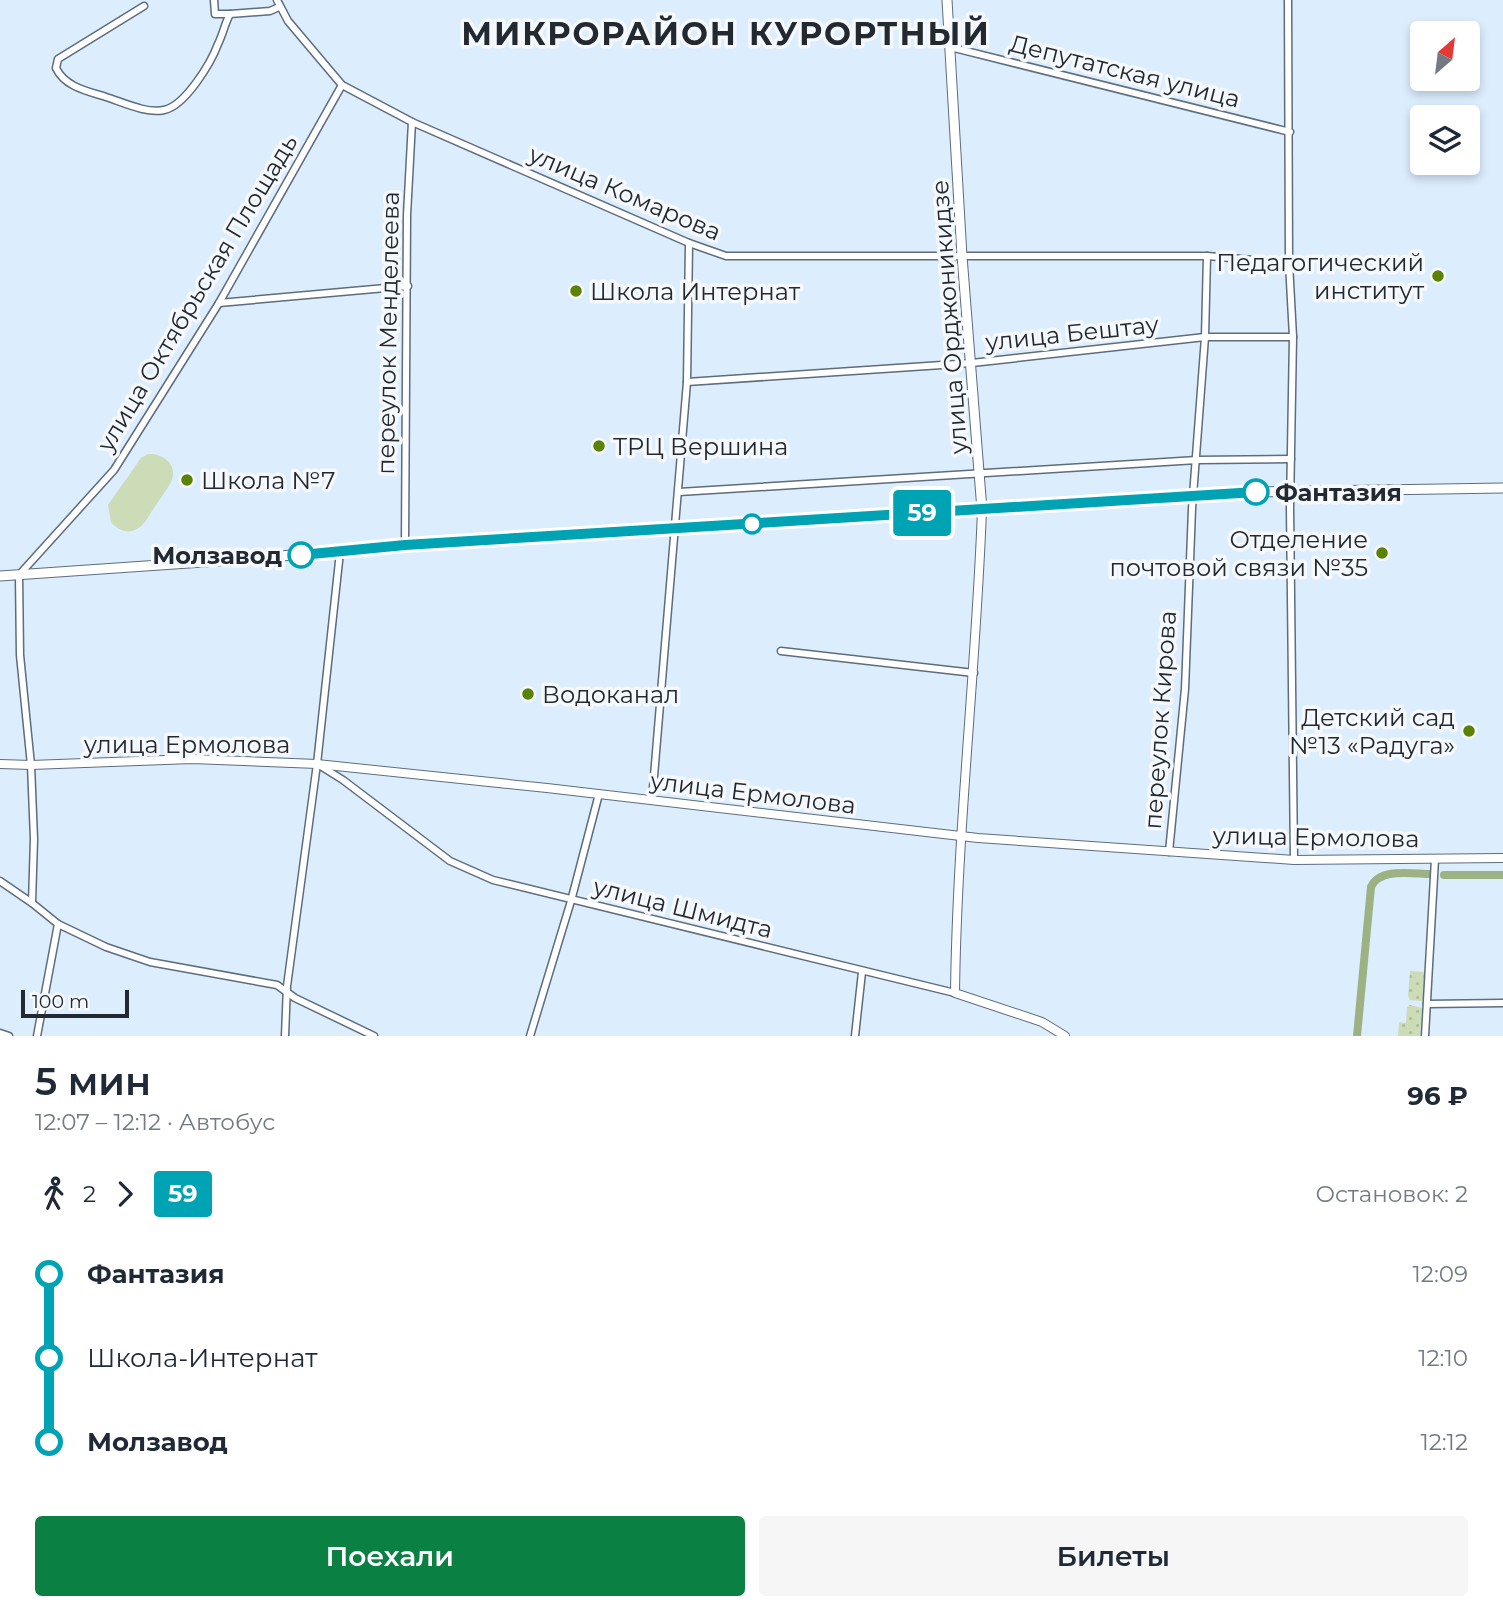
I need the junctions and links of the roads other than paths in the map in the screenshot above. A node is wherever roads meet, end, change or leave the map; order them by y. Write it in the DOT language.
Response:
graph roads {
  1 [pos="214,0"];
  2 [pos="947,0"];
  3 [pos="1288,0"];
  4 [pos="278,4"];
  5 [pos="144,6"];
  6 [pos="230,13"];
  7 [pos="950,47"];
  8 [pos="342,85"];
  9 [pos="412,122"];
  10 [pos="1290,132"];
  11 [pos="690,243"];
  12 [pos="962,256"];
  13 [pos="1207,256"];
  14 [pos="1289,262"];
  15 [pos="408,286"];
  16 [pos="219,303"];
  17 [pos="1205,337"];
  18 [pos="1293,337"];
  19 [pos="972,363"];
  20 [pos="687,383"];
  21 [pos="1291,458"];
  22 [pos="1197,460"];
  23 [pos="979,473"];
  24 [pos="1503,488"];
  25 [pos="1290,491"];
  26 [pos="679,492"];
  27 [pos="1195,497"];
  28 [pos="982,510"];
  29 [pos="676,528"];
  30 [pos="405,545"];
  31 [pos="340,552"];
  32 [pos="19,575"];
  33 [pos="0,576"];
  34 [pos="781,651"];
  35 [pos="974,673"];
  36 [pos="0,764"];
  37 [pos="317,764"];
  38 [pos="31,765"];
  39 [pos="599,794"];
  40 [pos="652,800"];
  41 [pos="962,836"];
  42 [pos="1169,852"];
  43 [pos="1503,858"];
  44 [pos="1294,860"];
  45 [pos="1435,863"];
  46 [pos="0,881"];
  47 [pos="571,901"];
  48 [pos="32,902"];
  49 [pos="58,924"];
  50 [pos="862,972"];
  51 [pos="287,993"];
  52 [pos="955,993"];
  53 [pos="1503,1003"];
  54 [pos="1427,1004"];
  55 [pos="0,1033"];
  56 [pos="9,1036"];
  57 [pos="37,1036"];
  58 [pos="285,1036"];
  59 [pos="374,1036"];
  60 [pos="530,1036"];
  61 [pos="855,1036"];
  62 [pos="1065,1036"];
  63 [pos="1425,1036"];
  1 -- 6 [label="street"];
  2 -- 7 [label="main road, улица Орджоникидзе"];
  3 -- 10 [label="street"];
  4 -- 6 [label="street"];
  4 -- 8 [label="street"];
  5 -- 6 [label="street"];
  7 -- 10 [label="street, Депутатская улица"];
  7 -- 12 [label="main road, улица Орджоникидзе"];
  8 -- 9 [label="street, улица Комарова"];
  8 -- 16 [label="street, улица Октябрьская Площадь"];
  9 -- 11 [label="street, улица Комарова"];
  9 -- 15 [label="street, переулок Менделеева"];
  10 -- 14 [label="street"];
  11 -- 12 [label="street, улица Комарова"];
  11 -- 20 [label="street"];
  12 -- 13 [label="street, улица Комарова"];
  12 -- 19 [label="main road, улица Орджоникидзе"];
  13 -- 14 [label="street, улица Комарова"];
  13 -- 17 [label="street, переулок Кирова"];
  14 -- 18 [label="street"];
  15 -- 16 [label="street"];
  15 -- 30 [label="street, переулок Менделеева"];
  16 -- 32 [label="street, улица Октябрьская Площадь"];
  17 -- 18 [label="street, улица Бештау"];
  17 -- 19 [label="street, улица Бештау"];
  17 -- 22 [label="street, переулок Кирова"];
  18 -- 21 [label="street"];
  19 -- 20 [label="street, улица Бештау"];
  19 -- 23 [label="main road, улица Орджоникидзе"];
  20 -- 26 [label="street"];
  21 -- 22 [label="street"];
  21 -- 25 [label="street"];
  22 -- 23 [label="street"];
  22 -- 27 [label="street, переулок Кирова"];
  23 -- 26 [label="street"];
  23 -- 28 [label="main road, улица Орджоникидзе"];
  24 -- 25 [label="main road"];
  25 -- 27 [label="main road"];
  25 -- 44 [label="street"];
  26 -- 29 [label="street"];
  27 -- 28 [label="main road"];
  27 -- 42 [label="street, переулок Кирова"];
  28 -- 29 [label="main road"];
  28 -- 35 [label="street, улица Орджоникидзе"];
  29 -- 30 [label="main road"];
  29 -- 40 [label="street"];
  30 -- 31 [label="main road"];
  31 -- 32 [label="main road"];
  31 -- 37 [label="street"];
  32 -- 33 [label="main road"];
  32 -- 38 [label="street"];
  34 -- 35 [label="street"];
  35 -- 41 [label="street, улица Орджоникидзе"];
  36 -- 38 [label="street, улица Ермолова"];
  37 -- 38 [label="street, улица Ермолова"];
  37 -- 39 [label="street, улица Ермолова"];
  37 -- 47 [label="street, улица Шмидта"];
  37 -- 51 [label="street"];
  38 -- 48 [label="street"];
  39 -- 40 [label="street, улица Ермолова"];
  39 -- 47 [label="street"];
  40 -- 41 [label="street, улица Ермолова"];
  41 -- 42 [label="street, улица Ермолова"];
  41 -- 52 [label="street, улица Орджоникидзе"];
  42 -- 44 [label="street, улица Ермолова"];
  43 -- 45 [label="street, улица Ермолова"];
  44 -- 45 [label="street, улица Ермолова"];
  45 -- 54 [label="street"];
  46 -- 48 [label="street"];
  47 -- 50 [label="street, улица Шмидта"];
  47 -- 60 [label="street"];
  48 -- 49 [label="street"];
  49 -- 51 [label="street"];
  49 -- 57 [label="street"];
  50 -- 52 [label="street, улица Шмидта"];
  50 -- 61 [label="street"];
  51 -- 58 [label="street"];
  51 -- 59 [label="street"];
  52 -- 62 [label="street, улица Шмидта"];
  53 -- 54 [label="street"];
  54 -- 63 [label="street"];
  55 -- 56 [label="street"];
}
